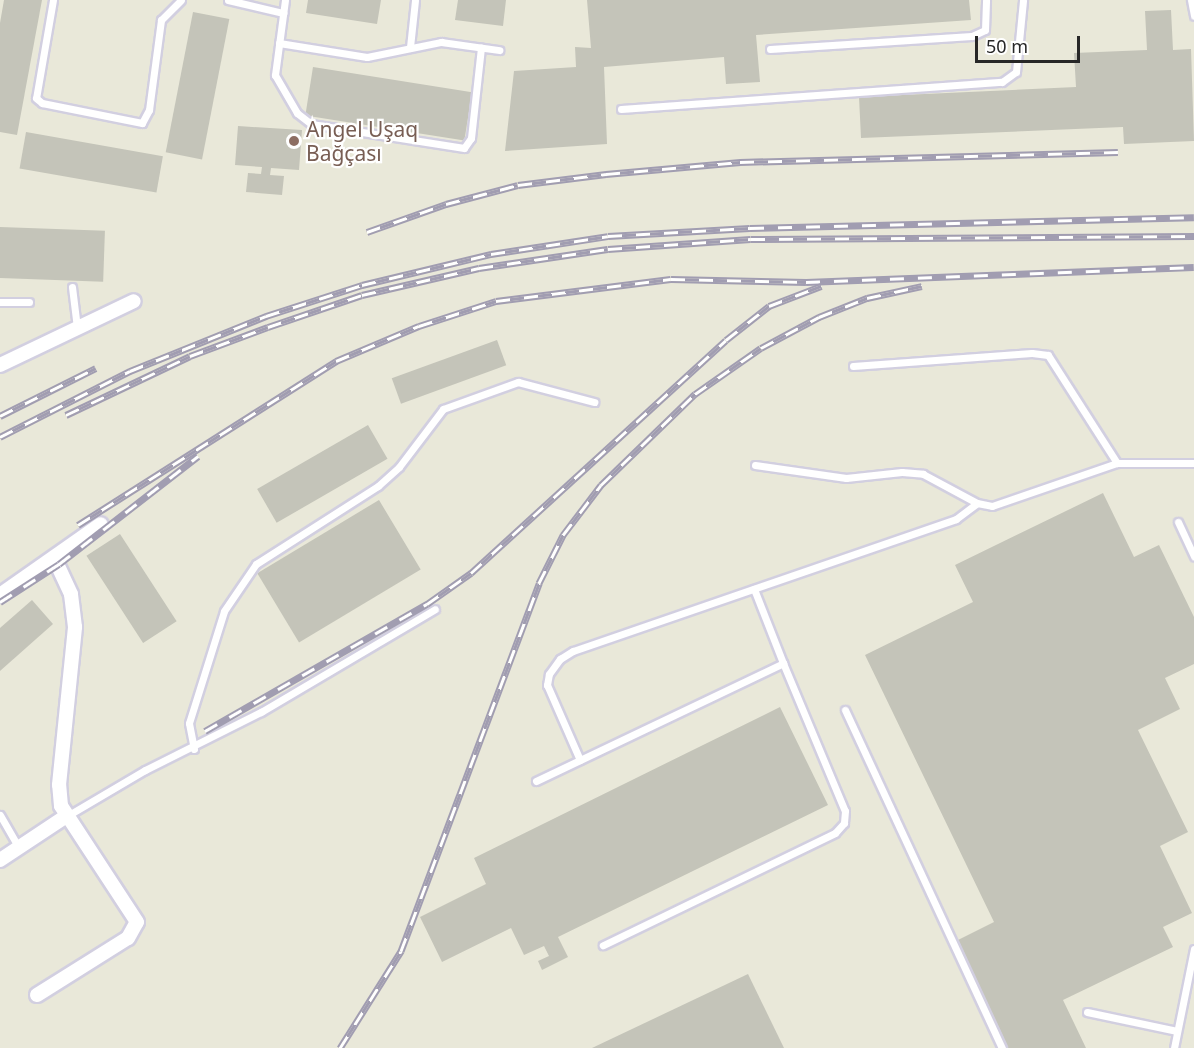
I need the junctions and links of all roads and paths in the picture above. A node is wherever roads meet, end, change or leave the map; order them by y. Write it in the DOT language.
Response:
graph roads {
  1 [pos="53,0"];
  2 [pos="181,0"];
  3 [pos="228,0"];
  4 [pos="285,0"];
  5 [pos="415,0"];
  6 [pos="986,0"];
  7 [pos="1023,0"];
  8 [pos="1191,0"];
  9 [pos="283,13"];
  10 [pos="1194,16"];
  11 [pos="279,43"];
  12 [pos="410,47"];
  13 [pos="481,48"];
  14 [pos="770,49"];
  15 [pos="499,50"];
  16 [pos="621,109"];
  17 [pos="72,287"];
  18 [pos="135,301"];
  19 [pos="0,302"];
  20 [pos="29,302"];
  21 [pos="77,328"];
  22 [pos="0,365"];
  23 [pos="853,366"];
  24 [pos="594,402"];
  25 [pos="1117,463"];
  26 [pos="1194,463"];
  27 [pos="755,465"];
  28 [pos="977,503"];
  29 [pos="1178,522"];
  30 [pos="101,524"];
  31 [pos="1194,556"];
  32 [pos="55,559"];
  33 [pos="754,589"];
  34 [pos="0,595"];
  35 [pos="435,609"];
  36 [pos="783,663"];
  37 [pos="845,710"];
  38 [pos="194,748"];
  39 [pos="580,760"];
  40 [pos="536,781"];
  41 [pos="0,814"];
  42 [pos="65,817"];
  43 [pos="19,848"];
  44 [pos="0,860"];
  45 [pos="603,945"];
  46 [pos="1194,949"];
  47 [pos="37,995"];
  48 [pos="1087,1012"];
  49 [pos="1177,1031"];
  50 [pos="1002,1048"];
  51 [pos="1174,1048"];
  1 -- 2 [label="lane"];
  3 -- 9 [label="lane"];
  4 -- 9 [label="lane"];
  5 -- 12 [label="lane"];
  6 -- 14 [label="lane"];
  7 -- 16 [label="lane"];
  8 -- 10 [label="lane"];
  9 -- 11 [label="lane"];
  11 -- 12 [label="lane"];
  11 -- 13 [label="lane"];
  12 -- 13 [label="lane"];
  13 -- 15 [label="lane"];
  17 -- 21 [label="lane"];
  18 -- 21 [label="street"];
  19 -- 20 [label="lane"];
  21 -- 22 [label="street"];
  23 -- 25 [label="lane"];
  24 -- 38 [label="lane"];
  25 -- 26 [label="lane"];
  25 -- 28 [label="lane"];
  27 -- 28 [label="lane"];
  28 -- 33 [label="lane"];
  29 -- 31 [label="lane"];
  30 -- 32 [label="street"];
  32 -- 34 [label="street"];
  32 -- 42 [label="street"];
  33 -- 36 [label="lane"];
  33 -- 39 [label="lane"];
  35 -- 38 [label="lane"];
  36 -- 39 [label="lane"];
  36 -- 45 [label="lane"];
  37 -- 50 [label="lane"];
  38 -- 42 [label="lane"];
  39 -- 40 [label="lane"];
  41 -- 43 [label="lane"];
  42 -- 43 [label="street"];
  42 -- 47 [label="street"];
  43 -- 44 [label="street"];
  46 -- 49 [label="lane"];
  48 -- 49 [label="lane"];
  49 -- 51 [label="lane"];
}
